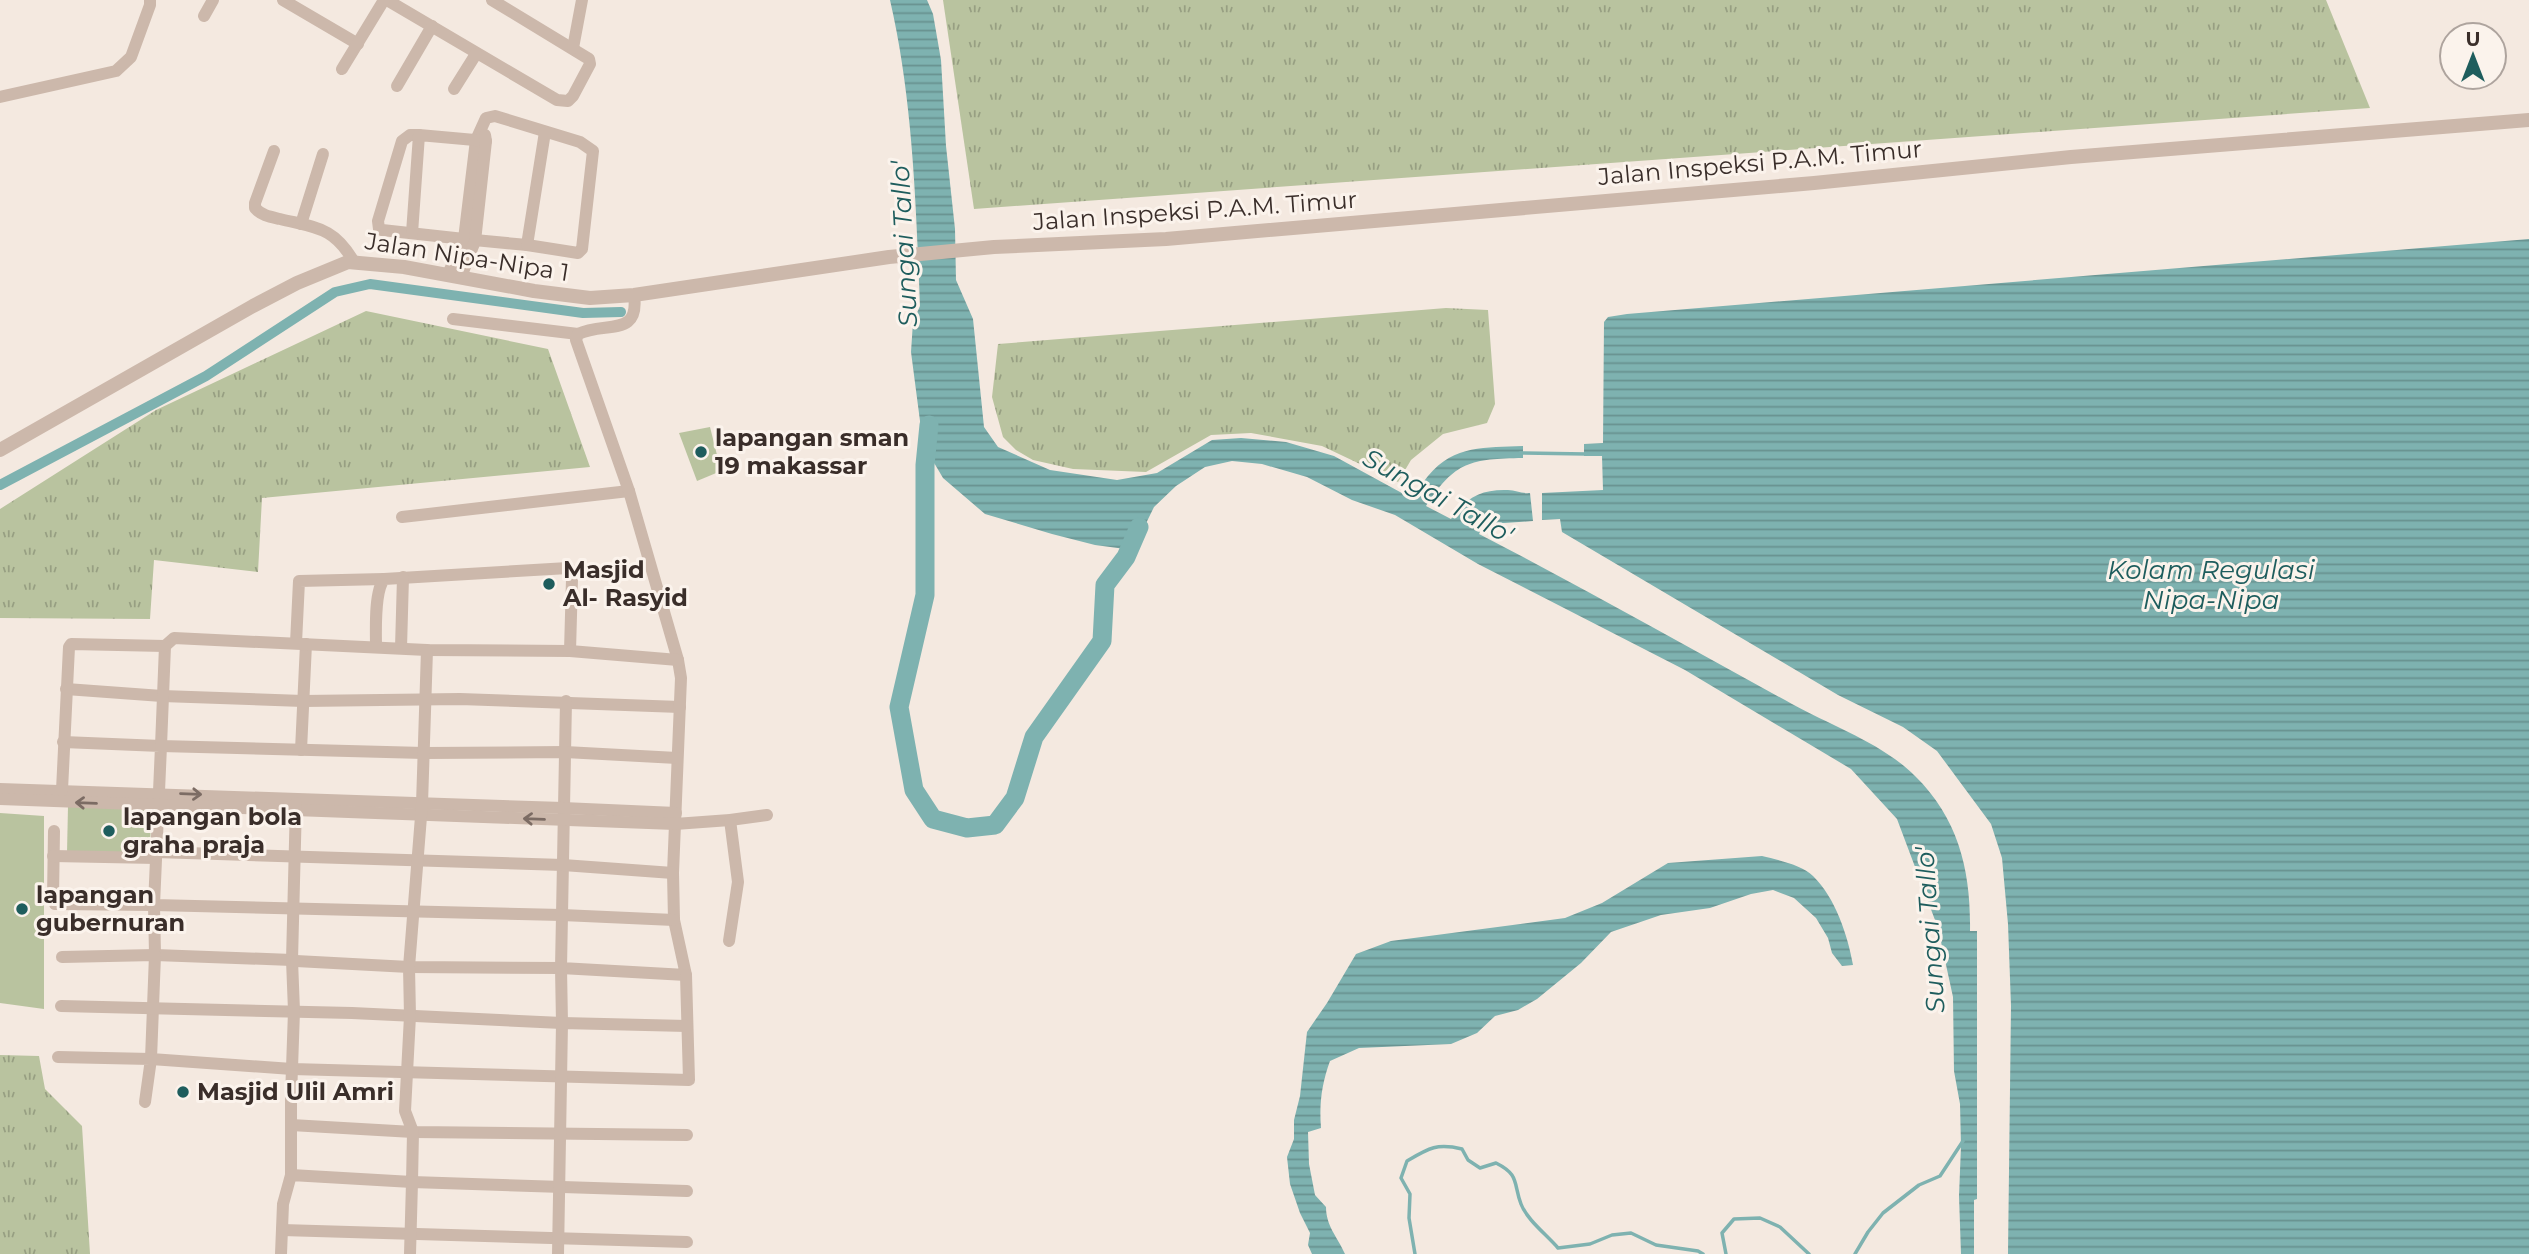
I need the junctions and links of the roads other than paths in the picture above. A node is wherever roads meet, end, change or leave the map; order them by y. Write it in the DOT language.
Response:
graph roads {
  1 [pos="150,0"];
  2 [pos="213,0"];
  3 [pos="283,0"];
  4 [pos="386,0"];
  5 [pos="492,0"];
  6 [pos="582,0"];
  7 [pos="204,16"];
  8 [pos="432,26"];
  9 [pos="358,44"];
  10 [pos="573,48"];
  11 [pos="476,54"];
  12 [pos="342,69"];
  13 [pos="397,86"];
  14 [pos="454,89"];
  15 [pos="0,97"];
  16 [pos="2529,120"];
  17 [pos="545,132"];
  18 [pos="419,135"];
  19 [pos="481,136"];
  20 [pos="274,151"];
  21 [pos="323,154"];
  22 [pos="301,224"];
  23 [pos="412,233"];
  24 [pos="469,240"];
  25 [pos="527,245"];
  26 [pos="889,257"];
  27 [pos="354,262"];
  28 [pos="455,275"];
  29 [pos="634,295"];
  30 [pos="453,319"];
  31 [pos="578,334"];
  32 [pos="0,450"];
  33 [pos="629,491"];
  34 [pos="401,517"];
  35 [pos="403,577"];
  36 [pos="384,579"];
  37 [pos="301,643"];
  38 [pos="165,646"];
  39 [pos="376,647"];
  40 [pos="401,648"];
  41 [pos="427,650"];
  42 [pos="570,651"];
  43 [pos="678,660"];
  44 [pos="65,689"];
  45 [pos="162,696"];
  46 [pos="427,699"];
  47 [pos="303,701"];
  48 [pos="566,701"];
  49 [pos="680,707"];
  50 [pos="63,742"];
  51 [pos="161,746"];
  52 [pos="301,750"];
  53 [pos="565,752"];
  54 [pos="424,753"];
  55 [pos="677,758"];
  56 [pos="0,789"];
  57 [pos="62,790"];
  58 [pos="0,799"];
  59 [pos="159,799"];
  60 [pos="296,804"];
  61 [pos="421,809"];
  62 [pos="564,813"];
  63 [pos="767,815"];
  64 [pos="675,818"];
  65 [pos="730,820"];
  66 [pos="54,831"];
  67 [pos="156,855"];
  68 [pos="53,856"];
  69 [pos="295,856"];
  70 [pos="418,860"];
  71 [pos="563,865"];
  72 [pos="673,873"];
  73 [pos="155,905"];
  74 [pos="293,907"];
  75 [pos="412,912"];
  76 [pos="562,915"];
  77 [pos="674,920"];
  78 [pos="729,942"];
  79 [pos="155,955"];
  80 [pos="62,957"];
  81 [pos="294,960"];
  82 [pos="409,967"];
  83 [pos="561,968"];
  84 [pos="686,975"];
  85 [pos="61,1006"];
  86 [pos="154,1007"];
  87 [pos="294,1011"];
  88 [pos="410,1016"];
  89 [pos="562,1023"];
  90 [pos="687,1026"];
  91 [pos="58,1056"];
  92 [pos="151,1059"];
  93 [pos="292,1069"];
  94 [pos="407,1071"];
  95 [pos="561,1077"];
  96 [pos="145,1102"];
  97 [pos="291,1125"];
  98 [pos="413,1132"];
  99 [pos="561,1135"];
  100 [pos="687,1135"];
  101 [pos="291,1175"];
  102 [pos="412,1182"];
  103 [pos="560,1187"];
  104 [pos="687,1191"];
  105 [pos="282,1230"];
  106 [pos="410,1233"];
  107 [pos="559,1238"];
  108 [pos="687,1242"];
  109 [pos="281,1254"];
  110 [pos="410,1254"];
  111 [pos="558,1254"];
  1 -- 15 [label="street"];
  2 -- 7 [label="street"];
  3 -- 9 [label="street"];
  4 -- 8 [label="street"];
  4 -- 9 [label="street"];
  5 -- 10 [label="street"];
  6 -- 10 [label="street"];
  8 -- 11 [label="street"];
  8 -- 13 [label="street"];
  9 -- 12 [label="street"];
  10 -- 11 [label="street"];
  11 -- 14 [label="street"];
  16 -- 26 [label="street, Jalan Inspeksi P.A.M. Timur"];
  17 -- 19 [label="street"];
  17 -- 25 [label="street"];
  17 -- 25 [label="street"];
  18 -- 19 [label="street"];
  18 -- 23 [label="street"];
  18 -- 23 [label="street"];
  19 -- 24 [label="street"];
  20 -- 22 [label="street"];
  21 -- 22 [label="street"];
  22 -- 27 [label="street"];
  23 -- 24 [label="street"];
  24 -- 25 [label="street"];
  24 -- 28 [label="street"];
  26 -- 29 [label="street, Jalan Nipa-Nipa 1"];
  27 -- 28 [label="street, Jalan Nipa-Nipa 1"];
  27 -- 32 [label="street, Jalan Nipa-Nipa 1"];
  28 -- 29 [label="street, Jalan Nipa-Nipa 1"];
  29 -- 31 [label="street"];
  30 -- 31 [label="street"];
  31 -- 33 [label="street"];
  33 -- 34 [label="street"];
  33 -- 43 [label="street"];
  35 -- 36 [label="street"];
  35 -- 40 [label="street"];
  35 -- 42 [label="street"];
  36 -- 37 [label="street"];
  36 -- 39 [label="street"];
  37 -- 38 [label="street"];
  37 -- 39 [label="street"];
  37 -- 47 [label="street"];
  38 -- 44 [label="street"];
  38 -- 45 [label="street"];
  39 -- 40 [label="street"];
  40 -- 41 [label="street"];
  41 -- 42 [label="street"];
  41 -- 46 [label="street"];
  42 -- 43 [label="street"];
  43 -- 49 [label="street"];
  44 -- 45 [label="street"];
  44 -- 50 [label="street"];
  45 -- 47 [label="street"];
  45 -- 51 [label="street"];
  46 -- 47 [label="street"];
  46 -- 48 [label="street"];
  46 -- 54 [label="street"];
  47 -- 52 [label="street"];
  48 -- 49 [label="street"];
  48 -- 53 [label="street"];
  49 -- 55 [label="street"];
  50 -- 51 [label="street"];
  50 -- 57 [label="street"];
  51 -- 52 [label="street"];
  51 -- 59 [label="street"];
  52 -- 54 [label="street"];
  53 -- 54 [label="street"];
  53 -- 55 [label="street"];
  53 -- 62 [label="street"];
  54 -- 61 [label="street"];
  55 -- 64 [label="street"];
  56 -- 57 [label="street"];
  57 -- 59 [label="street"];
  59 -- 58 [label="street, one-way"];
  59 -- 60 [label="street"];
  59 -- 67 [label="street"];
  60 -- 61 [label="street"];
  60 -- 69 [label="street"];
  61 -- 62 [label="street"];
  61 -- 70 [label="street"];
  62 -- 64 [label="street"];
  62 -- 71 [label="street"];
  63 -- 65 [label="street"];
  64 -- 65 [label="street"];
  64 -- 72 [label="street"];
  65 -- 78 [label="street"];
  66 -- 68 [label="street"];
  67 -- 68 [label="street"];
  67 -- 69 [label="street"];
  67 -- 73 [label="street"];
  68 -- 73 [label="street"];
  69 -- 70 [label="street"];
  69 -- 74 [label="street"];
  70 -- 71 [label="street"];
  70 -- 75 [label="street"];
  71 -- 72 [label="street"];
  71 -- 76 [label="street"];
  72 -- 77 [label="street"];
  73 -- 74 [label="street"];
  73 -- 79 [label="street"];
  74 -- 75 [label="street"];
  74 -- 81 [label="street"];
  75 -- 76 [label="street"];
  75 -- 82 [label="street"];
  76 -- 77 [label="street"];
  76 -- 83 [label="street"];
  77 -- 84 [label="street"];
  79 -- 80 [label="street"];
  79 -- 81 [label="street"];
  79 -- 86 [label="street"];
  81 -- 82 [label="street"];
  81 -- 87 [label="street"];
  82 -- 83 [label="street"];
  82 -- 88 [label="street"];
  83 -- 84 [label="street"];
  83 -- 89 [label="street"];
  84 -- 90 [label="street"];
  85 -- 86 [label="street"];
  86 -- 87 [label="street"];
  86 -- 92 [label="street"];
  87 -- 88 [label="street"];
  87 -- 93 [label="street"];
  88 -- 89 [label="street"];
  88 -- 94 [label="street"];
  89 -- 90 [label="street"];
  89 -- 95 [label="street"];
  90 -- 95 [label="street"];
  91 -- 92 [label="street"];
  92 -- 93 [label="street"];
  92 -- 96 [label="street"];
  93 -- 94 [label="street"];
  93 -- 97 [label="street"];
  94 -- 95 [label="street"];
  94 -- 98 [label="street"];
  95 -- 99 [label="street"];
  97 -- 98 [label="street"];
  97 -- 101 [label="street"];
  98 -- 99 [label="street"];
  98 -- 102 [label="street"];
  99 -- 100 [label="street"];
  99 -- 103 [label="street"];
  101 -- 102 [label="street"];
  101 -- 105 [label="street"];
  102 -- 103 [label="street"];
  102 -- 106 [label="street"];
  103 -- 104 [label="street"];
  103 -- 107 [label="street"];
  105 -- 106 [label="street"];
  105 -- 109 [label="street"];
  106 -- 107 [label="street"];
  106 -- 110 [label="street"];
  107 -- 108 [label="street"];
  107 -- 111 [label="street"];
}
